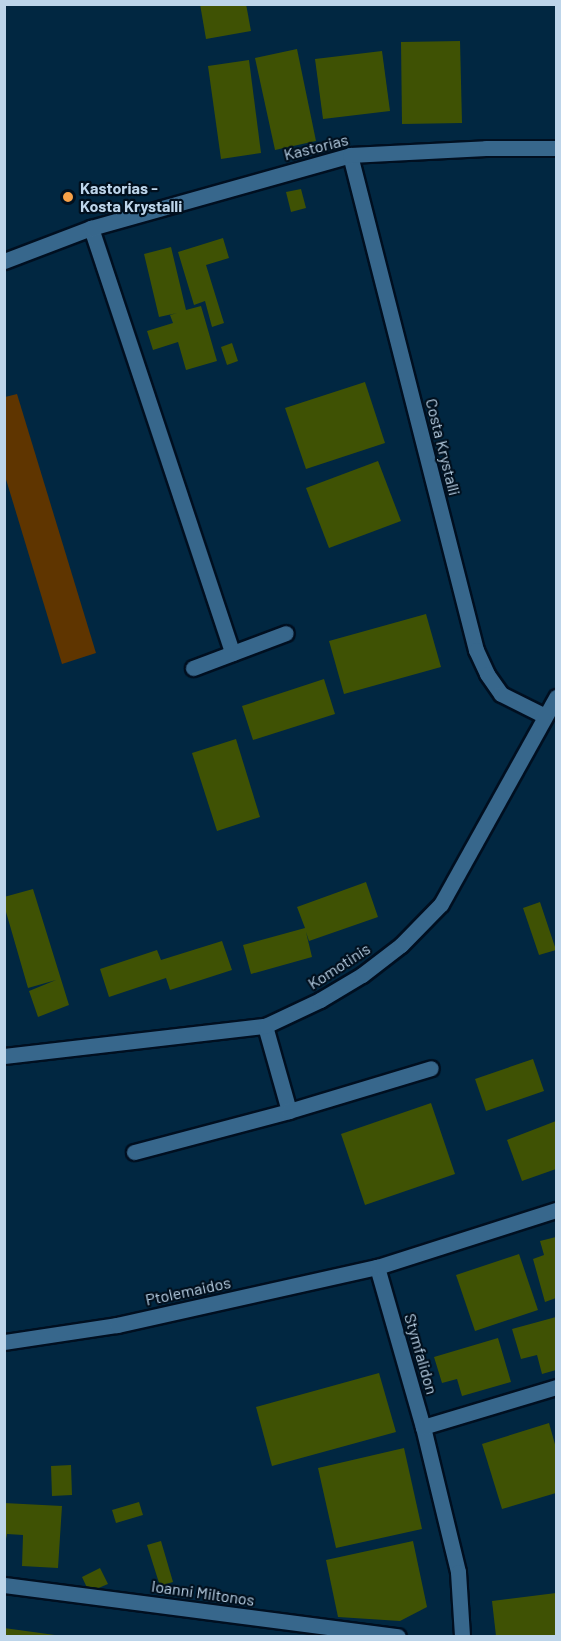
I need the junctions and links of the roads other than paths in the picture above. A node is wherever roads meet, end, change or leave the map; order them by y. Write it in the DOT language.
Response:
graph roads {
  1 [pos="556,148"];
  2 [pos="350,156"];
  3 [pos="91,228"];
  4 [pos="4,261"];
  5 [pos="286,633"];
  6 [pos="232,653"];
  7 [pos="193,668"];
  8 [pos="556,697"];
  9 [pos="545,716"];
  10 [pos="264,1026"];
  11 [pos="4,1056"];
  12 [pos="430,1068"];
  13 [pos="289,1111"];
  14 [pos="134,1152"];
  15 [pos="556,1210"];
  16 [pos="377,1266"];
  17 [pos="4,1342"];
  18 [pos="556,1387"];
  19 [pos="423,1427"];
  20 [pos="4,1585"];
  21 [pos="398,1636"];
  22 [pos="462,1636"];
  1 -- 2 [label="street, Kastorias"];
  2 -- 3 [label="street, Kastorias"];
  2 -- 9 [label="street, Costa Krystalli"];
  3 -- 4 [label="street, Kastorias"];
  3 -- 6 [label="street"];
  5 -- 6 [label="street"];
  6 -- 7 [label="street"];
  8 -- 9 [label="street, Komotinis"];
  9 -- 10 [label="street, Komotinis"];
  10 -- 11 [label="street, Komotinis"];
  10 -- 13 [label="street"];
  12 -- 13 [label="street"];
  13 -- 14 [label="street"];
  15 -- 16 [label="street"];
  16 -- 17 [label="street, Ptolemaidos"];
  16 -- 19 [label="street, Stymfalidon"];
  18 -- 19 [label="street"];
  19 -- 22 [label="street, Stymfalidon"];
  20 -- 21 [label="street, Ioanni Miltonos"];
}
